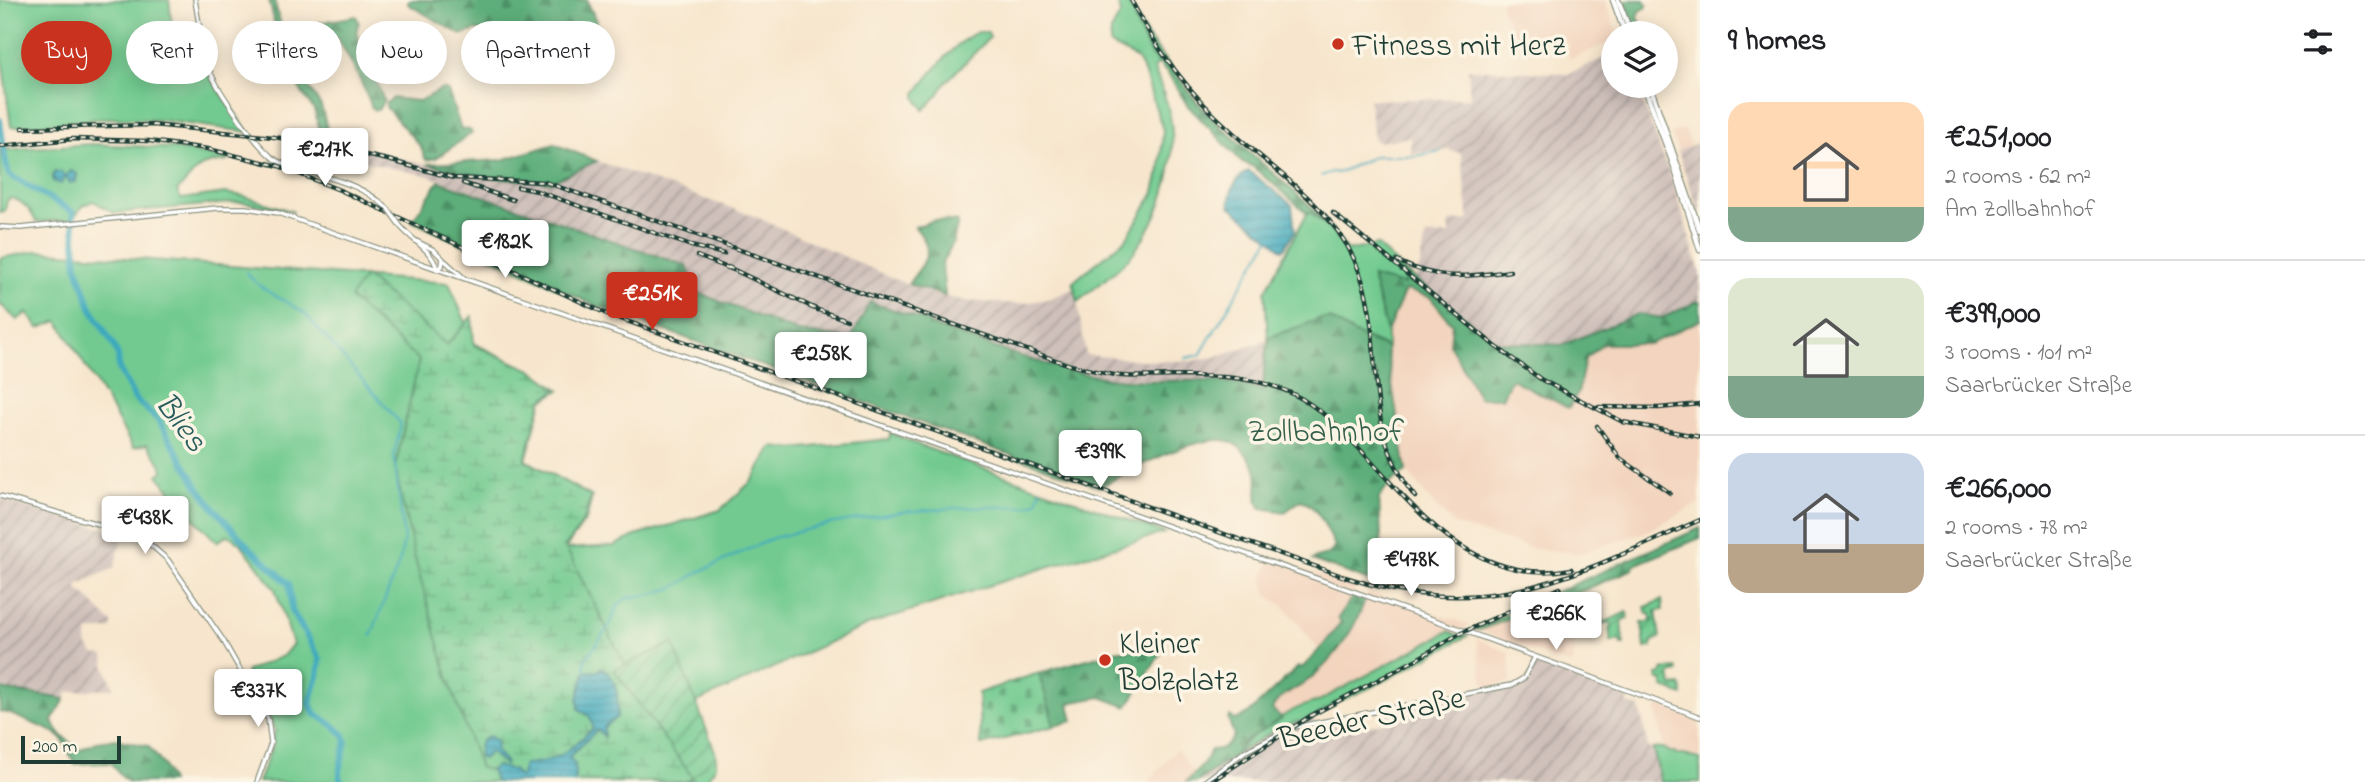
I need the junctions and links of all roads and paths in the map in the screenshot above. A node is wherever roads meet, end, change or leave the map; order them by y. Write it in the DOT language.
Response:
graph roads {
  1 [pos="195,0"];
  2 [pos="1613,0"];
  3 [pos="1618,0"];
  4 [pos="1621,21"];
  5 [pos="1626,21"];
  6 [pos="1648,98"];
  7 [pos="1654,98"];
  8 [pos="0,221"];
  9 [pos="1,228"];
  10 [pos="1700,231"];
  11 [pos="411,238"];
  12 [pos="1700,250"];
  13 [pos="430,252"];
  14 [pos="443,259"];
  15 [pos="423,264"];
  16 [pos="437,270"];
  17 [pos="467,280"];
  18 [pos="0,496"];
  19 [pos="1535,657"];
  20 [pos="1700,718"];
  21 [pos="257,782"];
  22 [pos="1204,782"];
  1 -- 11 [label="main road, bridge"];
  2 -- 4 [label="main road"];
  3 -- 5 [label="main road"];
  6 -- 12 [label="main road"];
  7 -- 10 [label="main road"];
  8 -- 9 [label="main road"];
  9 -- 15 [label="main road"];
  11 -- 13 [label="main road"];
  11 -- 14 [label="main road"];
  13 -- 15 [label="main road"];
  13 -- 16 [label="main road"];
  14 -- 16 [label="main road"];
  14 -- 17 [label="main road"];
  15 -- 16 [label="main road"];
  16 -- 17 [label="main road"];
  17 -- 19 [label="main road"];
  18 -- 21 [label="main road"];
  19 -- 20 [label="main road"];
  19 -- 22 [label="main road, Beeder Straße"];
}
